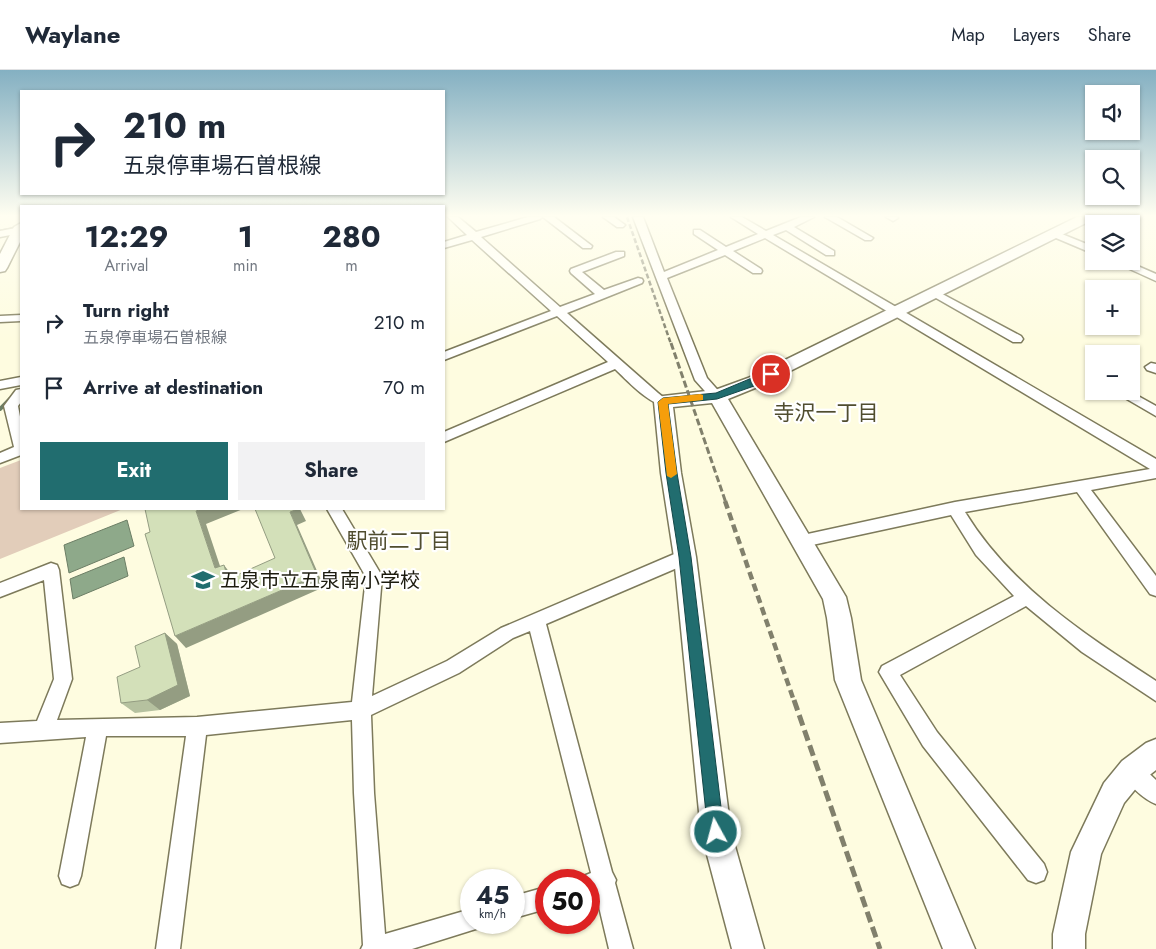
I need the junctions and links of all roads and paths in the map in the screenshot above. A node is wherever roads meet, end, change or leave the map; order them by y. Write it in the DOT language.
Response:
graph roads {
  1 [pos="500,258"];
  2 [pos="609,258"];
  3 [pos="653,258"];
  4 [pos="706,258"];
  5 [pos="737,258"];
  6 [pos="806,258"];
  7 [pos="1002,258"];
  8 [pos="1138,270"];
  9 [pos="756,271"];
  10 [pos="660,277"];
  11 [pos="1156,278"];
  12 [pos="638,281"];
  13 [pos="933,292"];
  14 [pos="602,295"];
  15 [pos="560,311"];
  16 [pos="895,311"];
  17 [pos="20,318"];
  18 [pos="0,319"];
  19 [pos="1017,339"];
  20 [pos="445,356"];
  21 [pos="617,363"];
  22 [pos="20,384"];
  23 [pos="0,386"];
  24 [pos="717,396"];
  25 [pos="1135,400"];
  26 [pos="663,402"];
  27 [pos="6,407"];
  28 [pos="1156,412"];
  29 [pos="445,437"];
  30 [pos="20,447"];
  31 [pos="20,450"];
  32 [pos="0,458"];
  33 [pos="1156,466"];
  34 [pos="1156,473"];
  35 [pos="1081,487"];
  36 [pos="955,508"];
  37 [pos="335,510"];
  38 [pos="803,542"];
  39 [pos="685,557"];
  40 [pos="1156,589"];
  41 [pos="0,590"];
  42 [pos="1026,598"];
  43 [pos="536,620"];
  44 [pos="1156,692"];
  45 [pos="361,710"];
  46 [pos="98,726"];
  47 [pos="197,726"];
  48 [pos="44,729"];
  49 [pos="0,733"];
  50 [pos="1156,753"];
  51 [pos="1132,771"];
  52 [pos="1156,794"];
  53 [pos="594,869"];
  54 [pos="1036,872"];
  55 [pos="70,876"];
  56 [pos="600,891"];
  57 [pos="460,923"];
  58 [pos="168,949"];
  59 [pos="374,949"];
  60 [pos="621,949"];
  61 [pos="748,949"];
  62 [pos="959,949"];
  63 [pos="1069,949"];
  1 -- 15 [label="street"];
  2 -- 14 [label="street"];
  3 -- 10 [label="street"];
  4 -- 10 [label="street"];
  5 -- 9 [label="street"];
  6 -- 16 [label="street"];
  7 -- 13 [label="main road"];
  8 -- 11 [label="street"];
  10 -- 24 [label="street"];
  12 -- 14 [label="street"];
  13 -- 16 [label="main road"];
  13 -- 19 [label="street"];
  14 -- 15 [label="street"];
  15 -- 20 [label="street"];
  15 -- 21 [label="street"];
  16 -- 24 [label="main road"];
  16 -- 33 [label="street"];
  17 -- 18 [label="street"];
  21 -- 26 [label="street"];
  21 -- 29 [label="street"];
  22 -- 23 [label="street"];
  22 -- 27 [label="street"];
  24 -- 26 [label="main road"];
  24 -- 38 [label="main road"];
  25 -- 28 [label="street"];
  26 -- 39 [label="main road"];
  27 -- 30 [label="street"];
  31 -- 32 [label="street"];
  34 -- 35 [label="street"];
  35 -- 36 [label="street"];
  35 -- 40 [label="street"];
  36 -- 38 [label="street"];
  36 -- 42 [label="street"];
  37 -- 45 [label="street"];
  38 -- 62 [label="main road"];
  39 -- 43 [label="street"];
  39 -- 61 [label="main road"];
  41 -- 48 [label="street"];
  42 -- 44 [label="street"];
  42 -- 54 [label="street"];
  43 -- 45 [label="street"];
  43 -- 53 [label="street"];
  45 -- 47 [label="street"];
  45 -- 59 [label="street"];
  46 -- 47 [label="street"];
  46 -- 48 [label="street"];
  46 -- 55 [label="street"];
  47 -- 58 [label="street"];
  48 -- 49 [label="street"];
  50 -- 51 [label="main road"];
  51 -- 52 [label="street"];
  51 -- 63 [label="main road"];
  56 -- 60 [label="street"];
  57 -- 59 [label="street"];
}
